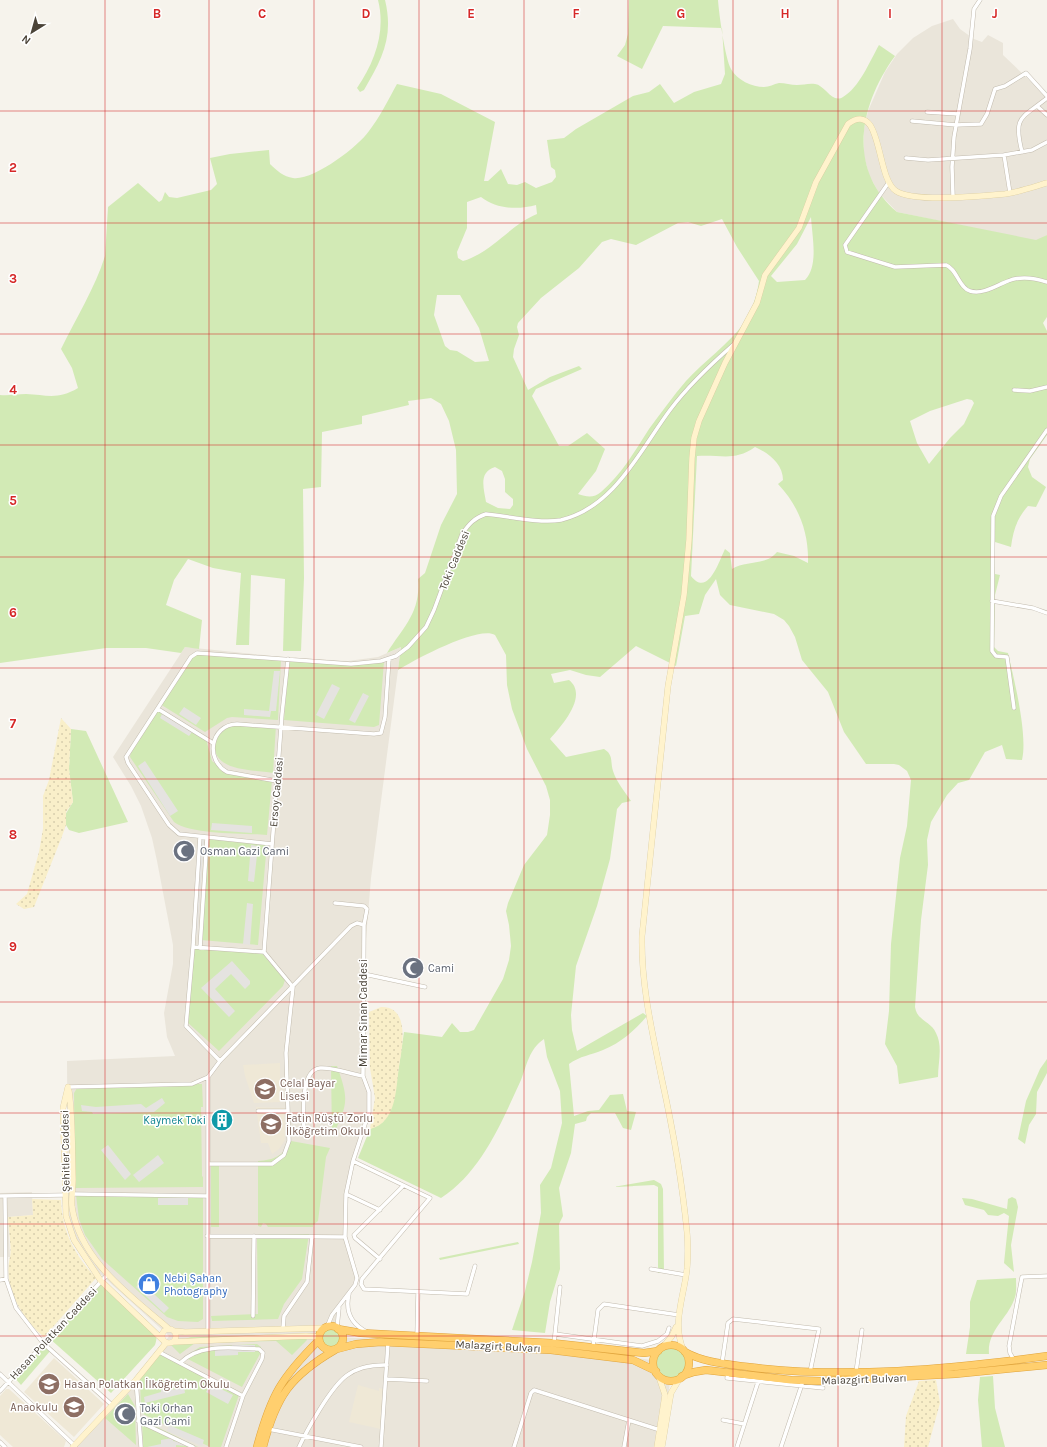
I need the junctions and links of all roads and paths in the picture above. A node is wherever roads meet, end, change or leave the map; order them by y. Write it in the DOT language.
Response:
graph roads {
  1 [pos="980,0"];
  2 [pos="1047,97"];
  3 [pos="1037,106"];
  4 [pos="927,112"];
  5 [pos="958,114"];
  6 [pos="1047,115"];
  7 [pos="912,121"];
  8 [pos="956,125"];
  9 [pos="1047,142"];
  10 [pos="1022,152"];
  11 [pos="1004,155"];
  12 [pos="906,158"];
  13 [pos="952,158"];
  14 [pos="889,182"];
  15 [pos="1047,183"];
  16 [pos="1010,193"];
  17 [pos="953,196"];
  18 [pos="1047,282"];
  19 [pos="735,344"];
  20 [pos="1047,387"];
  21 [pos="1014,390"];
  22 [pos="1047,430"];
  23 [pos="992,601"];
  24 [pos="1047,613"];
  25 [pos="389,659"];
  26 [pos="288,660"];
  27 [pos="1014,708"];
  28 [pos="158,709"];
  29 [pos="282,727"];
  30 [pos="213,743"];
  31 [pos="277,781"];
  32 [pos="200,837"];
  33 [pos="207,838"];
  34 [pos="272,844"];
  35 [pos="335,903"];
  36 [pos="364,925"];
  37 [pos="193,947"];
  38 [pos="200,948"];
  39 [pos="264,952"];
  40 [pos="364,974"];
  41 [pos="293,987"];
  42 [pos="426,987"];
  43 [pos="220,1061"];
  44 [pos="363,1076"];
  45 [pos="208,1077"];
  46 [pos="68,1086"];
  47 [pos="258,1111"];
  48 [pos="288,1111"];
  49 [pos="304,1133"];
  50 [pos="353,1162"];
  51 [pos="208,1164"];
  52 [pos="403,1186"];
  53 [pos="73,1194"];
  54 [pos="346,1194"];
  55 [pos="65,1195"];
  56 [pos="0,1196"];
  57 [pos="5,1196"];
  58 [pos="207,1196"];
  59 [pos="380,1210"];
  60 [pos="207,1236"];
  61 [pos="254,1236"];
  62 [pos="312,1237"];
  63 [pos="345,1237"];
  64 [pos="380,1259"];
  65 [pos="474,1266"];
  66 [pos="651,1269"];
  67 [pos="107,1275"];
  68 [pos="686,1275"];
  69 [pos="1047,1276"];
  70 [pos="6,1279"];
  71 [pos="0,1280"];
  72 [pos="101,1281"];
  73 [pos="356,1282"];
  74 [pos="361,1284"];
  75 [pos="560,1287"];
  76 [pos="418,1292"];
  77 [pos="349,1293"];
  78 [pos="340,1305"];
  79 [pos="679,1315"];
  80 [pos="253,1316"];
  81 [pos="678,1323"];
  82 [pos="326,1327"];
  83 [pos="283,1328"];
  84 [pos="338,1328"];
  85 [pos="669,1328"];
  86 [pos="172,1330"];
  87 [pos="862,1330"];
  88 [pos="208,1331"];
  89 [pos="374,1334"];
  90 [pos="555,1334"];
  91 [pos="417,1336"];
  92 [pos="319,1338"];
  93 [pos="594,1340"];
  94 [pos="165,1342"];
  95 [pos="173,1342"];
  96 [pos="388,1342"];
  97 [pos="43,1343"];
  98 [pos="554,1343"];
  99 [pos="593,1347"];
  100 [pos="336,1349"];
  101 [pos="660,1349"];
  102 [pos="684,1350"];
  103 [pos="159,1352"];
  104 [pos="1047,1356"];
  105 [pos="1014,1360"];
  106 [pos="180,1363"];
  107 [pos="722,1363"];
  108 [pos="387,1365"];
  109 [pos="1047,1365"];
  110 [pos="657,1372"];
  111 [pos="856,1372"];
  112 [pos="809,1373"];
  113 [pos="0,1374"];
  114 [pos="681,1377"];
  115 [pos="387,1378"];
  116 [pos="136,1380"];
  117 [pos="427,1380"];
  118 [pos="758,1380"];
  119 [pos="8,1382"];
  120 [pos="802,1384"];
  121 [pos="823,1388"];
  122 [pos="0,1390"];
  123 [pos="243,1396"];
  124 [pos="112,1405"];
  125 [pos="628,1420"];
  126 [pos="723,1420"];
  127 [pos="138,1421"];
  128 [pos="744,1424"];
  129 [pos="268,1429"];
  130 [pos="660,1430"];
  131 [pos="304,1436"];
  132 [pos="0,1442"];
  133 [pos="74,1446"];
  134 [pos="5,1447"];
  135 [pos="140,1447"];
  136 [pos="193,1447"];
  137 [pos="226,1447"];
  138 [pos="257,1447"];
  139 [pos="263,1447"];
  140 [pos="299,1447"];
  141 [pos="361,1447"];
  142 [pos="382,1447"];
  143 [pos="514,1447"];
  144 [pos="624,1447"];
  145 [pos="657,1447"];
  146 [pos="662,1447"];
  147 [pos="737,1447"];
  148 [pos="781,1447"];
  1 -- 5 [label="street"];
  2 -- 3 [label="street"];
  2 -- 8 [label="street"];
  3 -- 6 [label="street"];
  3 -- 10 [label="street"];
  4 -- 5 [label="street"];
  5 -- 8 [label="street"];
  7 -- 8 [label="street"];
  8 -- 13 [label="street"];
  9 -- 10 [label="street"];
  10 -- 11 [label="street"];
  11 -- 13 [label="street"];
  11 -- 16 [label="street"];
  12 -- 13 [label="street"];
  13 -- 17 [label="street"];
  14 -- 17 [label="street"];
  14 -- 18 [label="street"];
  14 -- 19 [label="street"];
  15 -- 16 [label="street"];
  16 -- 17 [label="street"];
  19 -- 25 [label="street, Toki Caddesi"];
  19 -- 68 [label="street"];
  20 -- 21 [label="street"];
  22 -- 23 [label="street"];
  23 -- 24 [label="street"];
  23 -- 27 [label="street"];
  25 -- 26 [label="street, Toki Caddesi"];
  25 -- 29 [label="street"];
  26 -- 28 [label="street, Toki Caddesi"];
  26 -- 29 [label="street, Ersoy Caddesi"];
  28 -- 30 [label="street"];
  28 -- 32 [label="street"];
  29 -- 30 [label="street"];
  29 -- 31 [label="street, Ersoy Caddesi"];
  30 -- 31 [label="street"];
  31 -- 34 [label="street, Ersoy Caddesi"];
  32 -- 33 [label="street"];
  32 -- 37 [label="street"];
  33 -- 34 [label="street"];
  33 -- 38 [label="street"];
  34 -- 39 [label="street, Ersoy Caddesi"];
  35 -- 36 [label="street, Mimar Sinan Caddesi"];
  36 -- 40 [label="street, Mimar Sinan Caddesi"];
  36 -- 41 [label="street"];
  37 -- 38 [label="street"];
  37 -- 43 [label="street"];
  38 -- 39 [label="street"];
  39 -- 41 [label="street"];
  40 -- 42 [label="street"];
  40 -- 44 [label="street, Mimar Sinan Caddesi"];
  41 -- 43 [label="street"];
  41 -- 48 [label="street"];
  43 -- 45 [label="street"];
  44 -- 49 [label="street"];
  44 -- 50 [label="street, Mimar Sinan Caddesi"];
  45 -- 46 [label="street"];
  45 -- 51 [label="street"];
  46 -- 53 [label="street, Şehitler Caddesi"];
  46 -- 55 [label="street, Şehitler Caddesi"];
  47 -- 48 [label="street"];
  48 -- 51 [label="street"];
  50 -- 52 [label="street"];
  50 -- 54 [label="street, Mimar Sinan Caddesi"];
  51 -- 58 [label="street"];
  52 -- 59 [label="street"];
  52 -- 64 [label="street"];
  53 -- 58 [label="street"];
  53 -- 67 [label="street, Şehitler Caddesi"];
  54 -- 59 [label="street"];
  54 -- 63 [label="street, Mimar Sinan Caddesi"];
  55 -- 57 [label="street"];
  55 -- 72 [label="street, Şehitler Caddesi"];
  56 -- 57 [label="street"];
  57 -- 70 [label="street"];
  58 -- 60 [label="street"];
  59 -- 64 [label="street"];
  60 -- 61 [label="street"];
  60 -- 88 [label="street"];
  61 -- 62 [label="street"];
  61 -- 80 [label="street"];
  62 -- 63 [label="street"];
  62 -- 83 [label="street"];
  63 -- 73 [label="street, Mimar Sinan Caddesi"];
  64 -- 74 [label="street"];
  65 -- 76 [label="street"];
  66 -- 68 [label="street"];
  67 -- 72 [label="street, Hasan Polatkan Caddesi"];
  67 -- 86 [label="street, Şehitler Caddesi"];
  68 -- 79 [label="street"];
  69 -- 105 [label="street"];
  70 -- 71 [label="street"];
  70 -- 97 [label="street"];
  72 -- 94 [label="street, Şehitler Caddesi"];
  72 -- 97 [label="street, Hasan Polatkan Caddesi"];
  73 -- 74 [label="street"];
  73 -- 77 [label="street"];
  74 -- 76 [label="street"];
  75 -- 90 [label="street"];
  76 -- 91 [label="street"];
  77 -- 78 [label="street"];
  77 -- 89 [label="street"];
  78 -- 82 [label="street"];
  78 -- 84 [label="street"];
  79 -- 81 [label="street"];
  79 -- 93 [label="street"];
  81 -- 101 [label="street"];
  81 -- 102 [label="street"];
  82 -- 83 [label="street"];
  82 -- 84 [label="highway"];
  82 -- 92 [label="highway"];
  83 -- 88 [label="street"];
  84 -- 89 [label="highway, Malazgirt Bulvarı"];
  84 -- 100 [label="highway"];
  85 -- 93 [label="street"];
  86 -- 88 [label="street"];
  86 -- 94 [label="street"];
  86 -- 95 [label="street"];
  87 -- 111 [label="street"];
  89 -- 91 [label="highway, Malazgirt Bulvarı"];
  90 -- 93 [label="street"];
  90 -- 98 [label="street"];
  91 -- 98 [label="highway, Malazgirt Bulvarı"];
  92 -- 95 [label="street"];
  92 -- 100 [label="highway"];
  92 -- 138 [label="highway"];
  93 -- 99 [label="street"];
  94 -- 95 [label="street"];
  94 -- 103 [label="street"];
  96 -- 100 [label="highway, Malazgirt Bulvarı"];
  96 -- 108 [label="street"];
  96 -- 110 [label="highway, Malazgirt Bulvarı"];
  97 -- 119 [label="street, Hasan Polatkan Caddesi"];
  97 -- 124 [label="street"];
  98 -- 99 [label="highway, Malazgirt Bulvarı"];
  99 -- 101 [label="highway, Malazgirt Bulvarı"];
  100 -- 129 [label="highway"];
  101 -- 102 [label="highway"];
  101 -- 110 [label="highway"];
  102 -- 107 [label="highway, Malazgirt Bulvarı"];
  102 -- 114 [label="highway"];
  103 -- 106 [label="street"];
  103 -- 116 [label="street"];
  104 -- 105 [label="highway, Malazgirt Bulvarı"];
  105 -- 111 [label="highway, Malazgirt Bulvarı"];
  106 -- 123 [label="street"];
  106 -- 123 [label="street"];
  107 -- 112 [label="highway, Malazgirt Bulvarı"];
  107 -- 112 [label="street"];
  108 -- 115 [label="street"];
  108 -- 131 [label="street"];
  109 -- 120 [label="highway, Malazgirt Bulvarı"];
  110 -- 114 [label="highway"];
  110 -- 130 [label="street"];
  111 -- 112 [label="highway, Malazgirt Bulvarı"];
  113 -- 119 [label="street"];
  114 -- 118 [label="highway, Malazgirt Bulvarı"];
  114 -- 146 [label="street"];
  115 -- 117 [label="street"];
  115 -- 142 [label="street"];
  116 -- 124 [label="street"];
  116 -- 127 [label="street"];
  118 -- 120 [label="highway, Malazgirt Bulvarı"];
  118 -- 128 [label="street"];
  119 -- 122 [label="street, Hasan Polatkan Caddesi"];
  119 -- 133 [label="street"];
  120 -- 121 [label="street"];
  120 -- 148 [label="street"];
  123 -- 137 [label="street"];
  124 -- 133 [label="street"];
  125 -- 130 [label="street"];
  125 -- 143 [label="street"];
  125 -- 144 [label="street"];
  126 -- 128 [label="street"];
  127 -- 135 [label="street"];
  127 -- 136 [label="street"];
  128 -- 147 [label="street"];
  129 -- 131 [label="street"];
  129 -- 139 [label="highway"];
  130 -- 145 [label="street"];
  131 -- 140 [label="street"];
  131 -- 141 [label="street"];
  132 -- 134 [label="street"];
}
